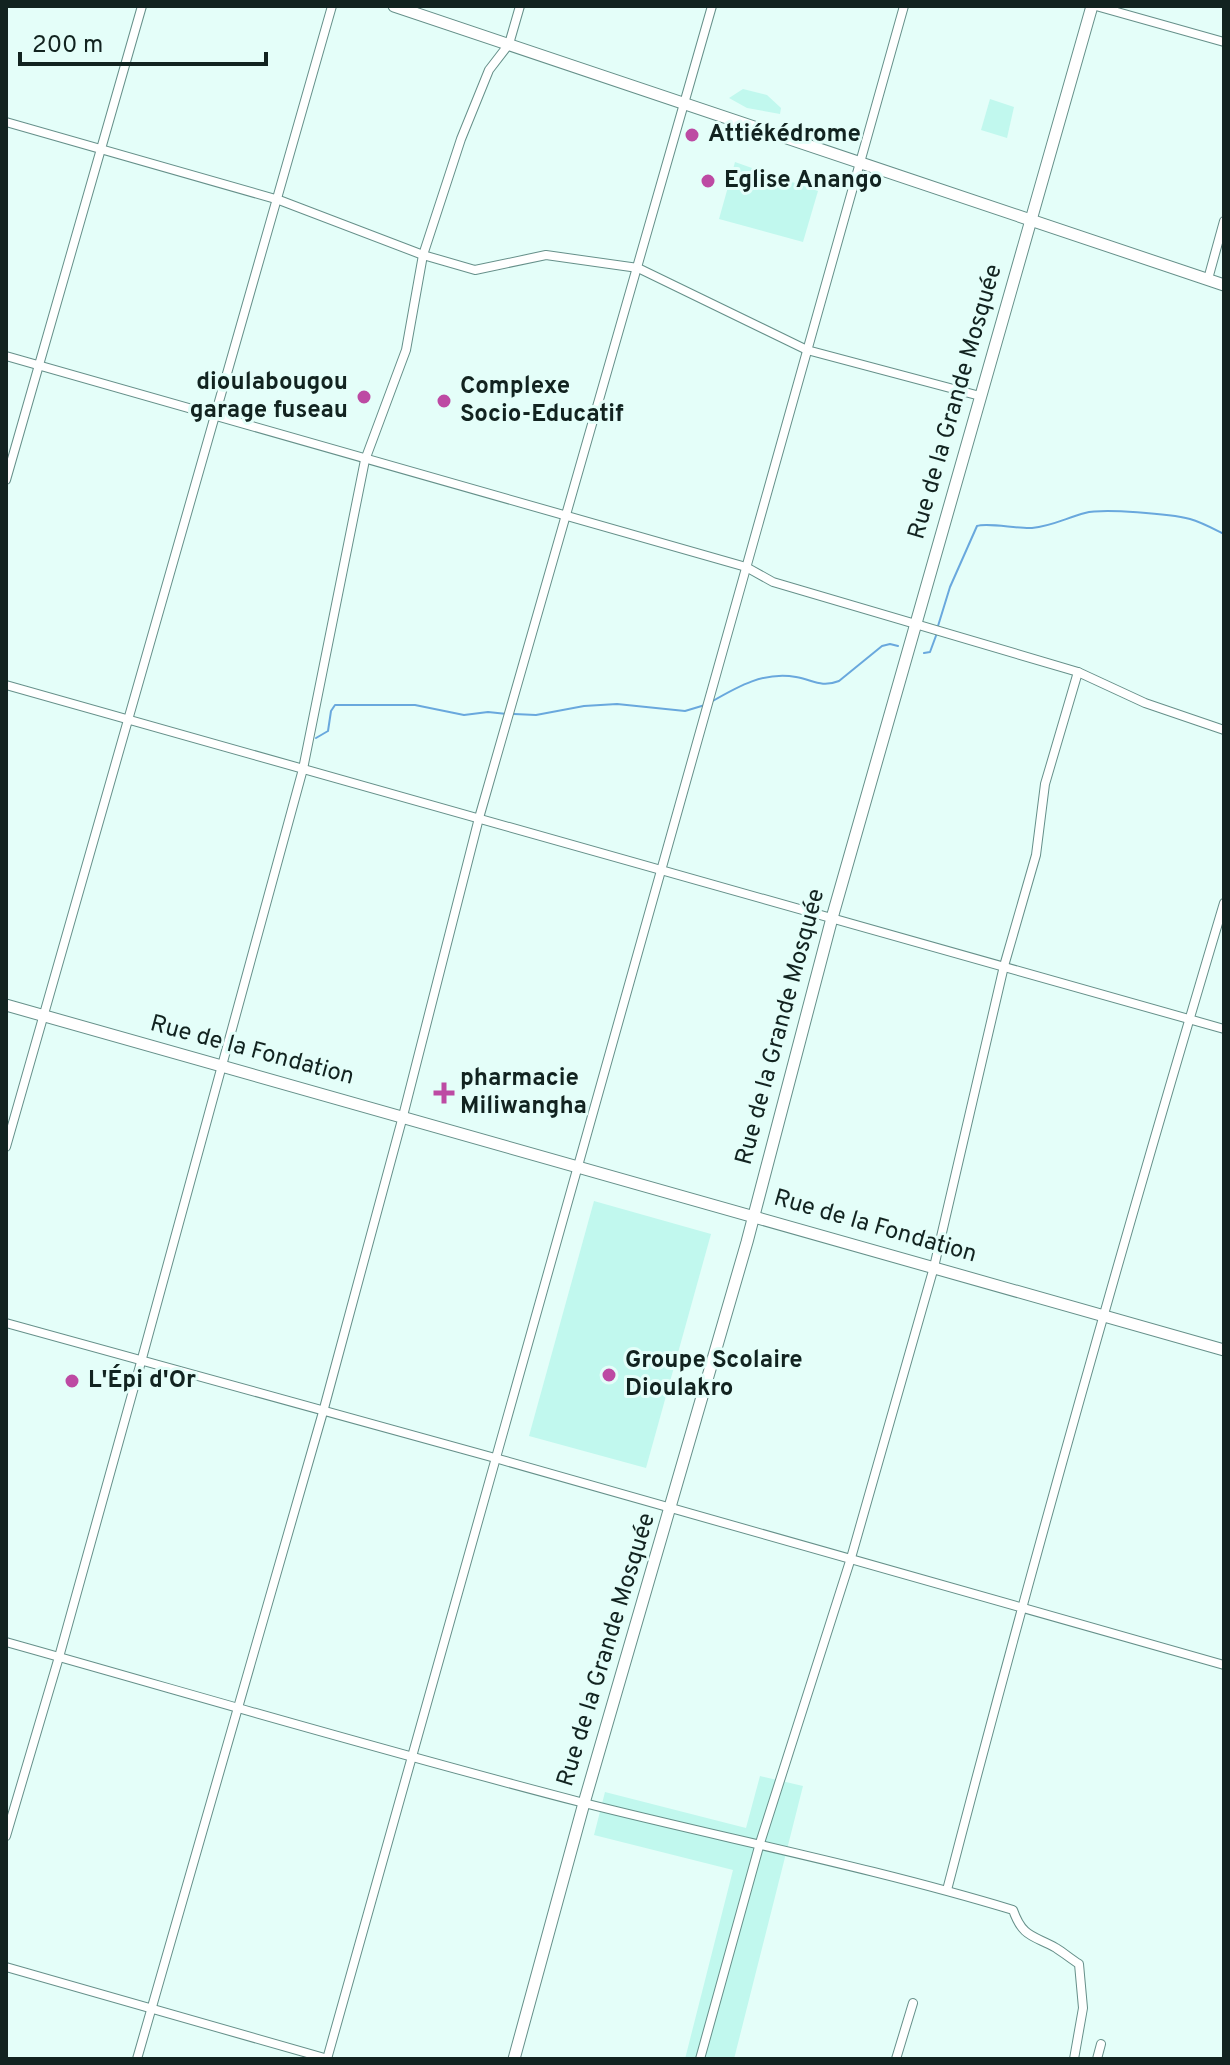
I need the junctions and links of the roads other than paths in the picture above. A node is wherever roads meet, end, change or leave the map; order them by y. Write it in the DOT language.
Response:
graph roads {
  1 [pos="142,6"];
  2 [pos="332,6"];
  3 [pos="394,6"];
  4 [pos="520,6"];
  5 [pos="712,6"];
  6 [pos="904,6"];
  7 [pos="1094,6"];
  8 [pos="1224,42"];
  9 [pos="509,44"];
  10 [pos="685,103"];
  11 [pos="6,122"];
  12 [pos="101,149"];
  13 [pos="860,161"];
  14 [pos="279,200"];
  15 [pos="1032,220"];
  16 [pos="1224,221"];
  17 [pos="423,255"];
  18 [pos="638,268"];
  19 [pos="1208,279"];
  20 [pos="1224,285"];
  21 [pos="807,350"];
  22 [pos="6,356"];
  23 [pos="39,365"];
  24 [pos="980,396"];
  25 [pos="215,415"];
  26 [pos="365,460"];
  27 [pos="6,480"];
  28 [pos="565,515"];
  29 [pos="746,567"];
  30 [pos="916,623"];
  31 [pos="1078,672"];
  32 [pos="6,685"];
  33 [pos="128,720"];
  34 [pos="1224,730"];
  35 [pos="303,769"];
  36 [pos="479,818"];
  37 [pos="661,870"];
  38 [pos="1224,903"];
  39 [pos="832,918"];
  40 [pos="1004,966"];
  41 [pos="6,1005"];
  42 [pos="44,1016"];
  43 [pos="1189,1019"];
  44 [pos="1224,1029"];
  45 [pos="222,1067"];
  46 [pos="403,1116"];
  47 [pos="6,1147"];
  48 [pos="578,1166"];
  49 [pos="754,1216"];
  50 [pos="934,1267"];
  51 [pos="1101,1317"];
  52 [pos="6,1323"];
  53 [pos="1224,1350"];
  54 [pos="141,1362"];
  55 [pos="323,1412"];
  56 [pos="495,1458"];
  57 [pos="671,1509"];
  58 [pos="851,1558"];
  59 [pos="1021,1607"];
  60 [pos="6,1642"];
  61 [pos="59,1657"];
  62 [pos="1224,1665"];
  63 [pos="240,1707"];
  64 [pos="412,1755"];
  65 [pos="584,1803"];
  66 [pos="6,1836"];
  67 [pos="760,1843"];
  68 [pos="947,1890"];
  69 [pos="6,1967"];
  70 [pos="913,2003"];
  71 [pos="153,2009"];
  72 [pos="1101,2044"];
  73 [pos="137,2059"];
  74 [pos="327,2059"];
  75 [pos="514,2059"];
  76 [pos="700,2059"];
  77 [pos="896,2059"];
  78 [pos="1074,2059"];
  79 [pos="1097,2059"];
  1 -- 12 [label="street"];
  2 -- 14 [label="street"];
  3 -- 9 [label="street"];
  4 -- 9 [label="street"];
  5 -- 10 [label="street"];
  6 -- 13 [label="street"];
  7 -- 8 [label="street"];
  7 -- 15 [label="street, Rue de la Grande Mosquée"];
  9 -- 10 [label="street"];
  9 -- 17 [label="street"];
  10 -- 13 [label="street"];
  10 -- 18 [label="street"];
  11 -- 12 [label="street"];
  12 -- 14 [label="street"];
  12 -- 23 [label="street"];
  13 -- 15 [label="street"];
  13 -- 21 [label="street"];
  14 -- 17 [label="street"];
  14 -- 25 [label="street"];
  15 -- 19 [label="street"];
  15 -- 24 [label="street, Rue de la Grande Mosquée"];
  16 -- 19 [label="street"];
  17 -- 18 [label="street"];
  17 -- 26 [label="street"];
  18 -- 21 [label="street"];
  18 -- 28 [label="street"];
  19 -- 20 [label="street"];
  21 -- 24 [label="street"];
  21 -- 29 [label="street"];
  22 -- 23 [label="street"];
  23 -- 25 [label="street"];
  23 -- 27 [label="street"];
  24 -- 30 [label="street, Rue de la Grande Mosquée"];
  25 -- 26 [label="street"];
  25 -- 33 [label="street"];
  26 -- 28 [label="street"];
  26 -- 35 [label="street"];
  28 -- 29 [label="street"];
  28 -- 36 [label="street"];
  29 -- 30 [label="street"];
  29 -- 37 [label="street"];
  30 -- 31 [label="street"];
  30 -- 39 [label="street, Rue de la Grande Mosquée"];
  31 -- 34 [label="street"];
  31 -- 40 [label="street"];
  32 -- 33 [label="street"];
  33 -- 35 [label="street"];
  33 -- 42 [label="street"];
  35 -- 36 [label="street"];
  35 -- 45 [label="street"];
  36 -- 37 [label="street"];
  36 -- 46 [label="street"];
  37 -- 39 [label="street"];
  37 -- 48 [label="street"];
  38 -- 43 [label="street"];
  39 -- 40 [label="street"];
  39 -- 49 [label="street, Rue de la Grande Mosquée"];
  40 -- 43 [label="street"];
  40 -- 50 [label="street"];
  41 -- 42 [label="street, Rue de la Fondation"];
  42 -- 45 [label="street, Rue de la Fondation"];
  42 -- 47 [label="street"];
  43 -- 44 [label="street"];
  43 -- 51 [label="street"];
  45 -- 46 [label="street, Rue de la Fondation"];
  45 -- 54 [label="street"];
  46 -- 48 [label="street, Rue de la Fondation"];
  46 -- 55 [label="street"];
  48 -- 49 [label="street, Rue de la Fondation"];
  48 -- 56 [label="street"];
  49 -- 50 [label="street, Rue de la Fondation"];
  49 -- 57 [label="street, Rue de la Grande Mosquée"];
  50 -- 51 [label="street, Rue de la Fondation"];
  50 -- 58 [label="street"];
  51 -- 53 [label="street, Rue de la Fondation"];
  51 -- 59 [label="street"];
  52 -- 54 [label="street"];
  54 -- 55 [label="street"];
  54 -- 61 [label="street"];
  55 -- 56 [label="street"];
  55 -- 63 [label="street"];
  56 -- 57 [label="street"];
  56 -- 64 [label="street"];
  57 -- 58 [label="street"];
  57 -- 65 [label="street, Rue de la Grande Mosquée"];
  58 -- 59 [label="street"];
  58 -- 67 [label="street"];
  59 -- 62 [label="street"];
  59 -- 68 [label="street"];
  60 -- 61 [label="street"];
  61 -- 63 [label="street"];
  61 -- 66 [label="street"];
  63 -- 64 [label="street"];
  63 -- 71 [label="street"];
  64 -- 65 [label="street"];
  64 -- 74 [label="street"];
  65 -- 67 [label="street"];
  65 -- 75 [label="street, Rue de la Grande Mosquée"];
  67 -- 68 [label="street"];
  67 -- 76 [label="street"];
  68 -- 78 [label="street"];
  69 -- 71 [label="street"];
  70 -- 77 [label="street"];
  71 -- 73 [label="street"];
  71 -- 74 [label="street"];
  72 -- 79 [label="street"];
}
